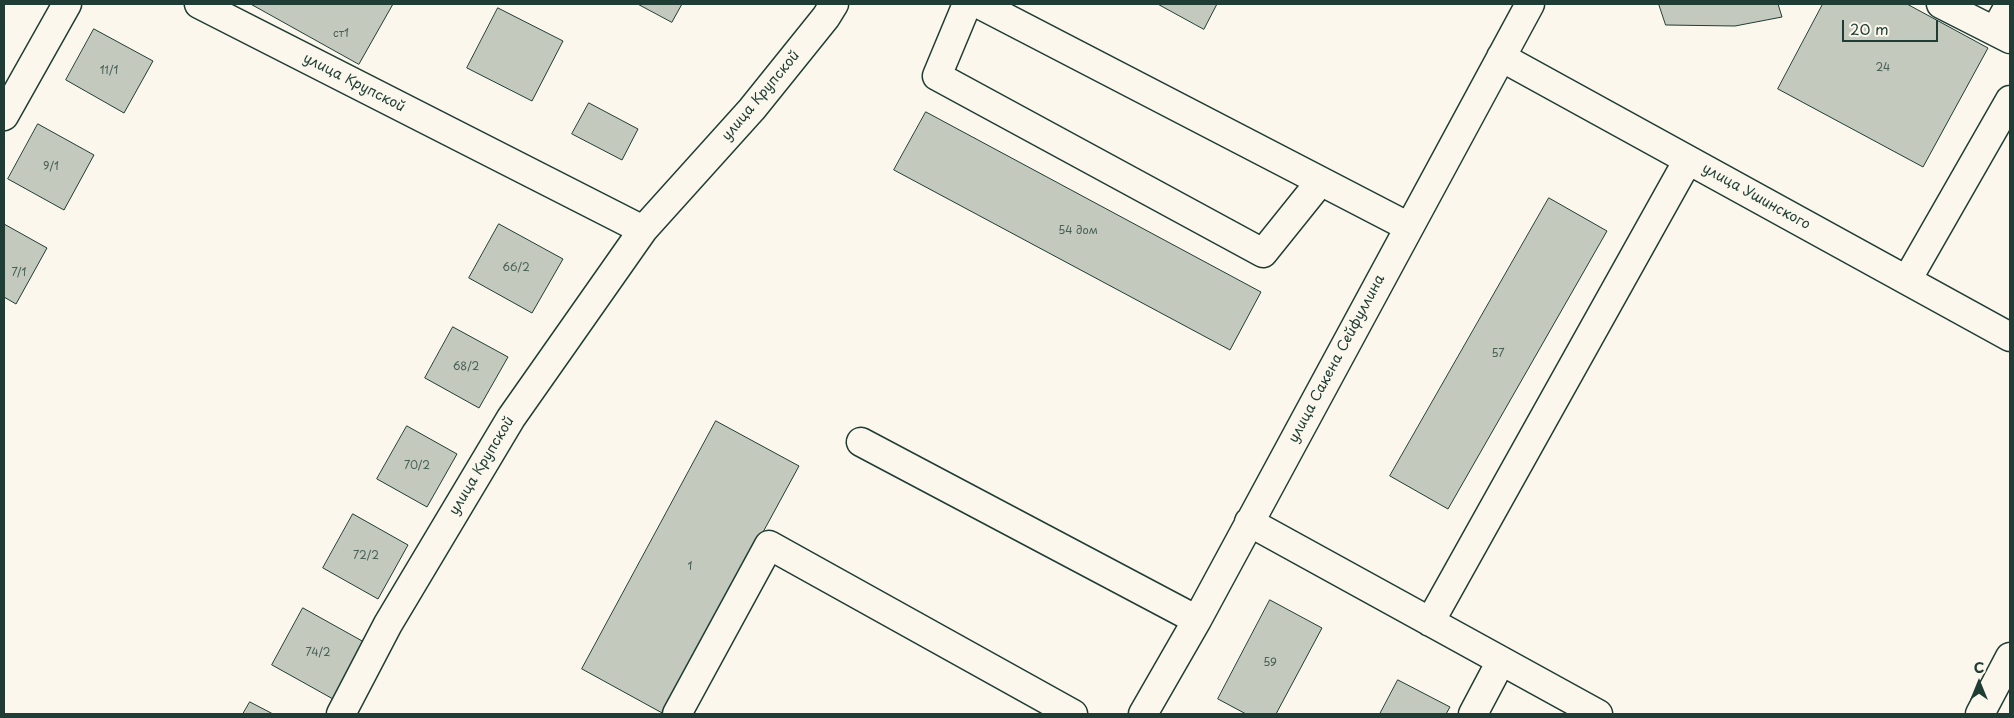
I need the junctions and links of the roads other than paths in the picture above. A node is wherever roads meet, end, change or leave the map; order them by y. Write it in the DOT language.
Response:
graph roads {
  1 [pos="67,4"];
  2 [pos="199,4"];
  3 [pos="834,4"];
  4 [pos="967,4"];
  5 [pos="980,4"];
  6 [pos="1530,4"];
  7 [pos="1941,4"];
  8 [pos="2010,4"];
  9 [pos="2003,35"];
  10 [pos="1501,57"];
  11 [pos="2010,100"];
  12 [pos="4,116"];
  13 [pos="1688,160"];
  14 [pos="1320,182"];
  15 [pos="1409,228"];
  16 [pos="643,230"];
  17 [pos="1907,280"];
  18 [pos="2010,337"];
  19 [pos="861,442"];
  20 [pos="1249,522"];
  21 [pos="1197,620"];
  22 [pos="1430,622"];
  23 [pos="2010,657"];
  24 [pos="1501,661"];
  25 [pos="341,714"];
  26 [pos="677,714"];
  27 [pos="1073,714"];
  28 [pos="1143,714"];
  29 [pos="1473,714"];
  30 [pos="1598,714"];
  31 [pos="1980,714"];
  1 -- 12 [label="street"];
  2 -- 16 [label="street, улица Крупской"];
  3 -- 16 [label="street, улица Крупской"];
  4 -- 14 [label="street"];
  5 -- 14 [label="street"];
  6 -- 10 [label="street, улица Сакена Сейфуллина"];
  7 -- 9 [label="street"];
  8 -- 9 [label="street"];
  10 -- 13 [label="street, улица Ушинского"];
  10 -- 15 [label="street, улица Сакена Сейфуллина"];
  11 -- 17 [label="street"];
  13 -- 17 [label="street, улица Ушинского"];
  13 -- 22 [label="street"];
  14 -- 15 [label="street"];
  15 -- 20 [label="street, улица Сакена Сейфуллина"];
  16 -- 25 [label="street, улица Крупской"];
  17 -- 18 [label="street, улица Ушинского"];
  19 -- 21 [label="street"];
  20 -- 21 [label="street, улица Сакена Сейфуллина"];
  20 -- 22 [label="street"];
  21 -- 28 [label="street, улица Сакена Сейфуллина"];
  22 -- 24 [label="street"];
  23 -- 31 [label="street"];
  24 -- 29 [label="street"];
  24 -- 30 [label="street"];
  26 -- 27 [label="street"];
}
